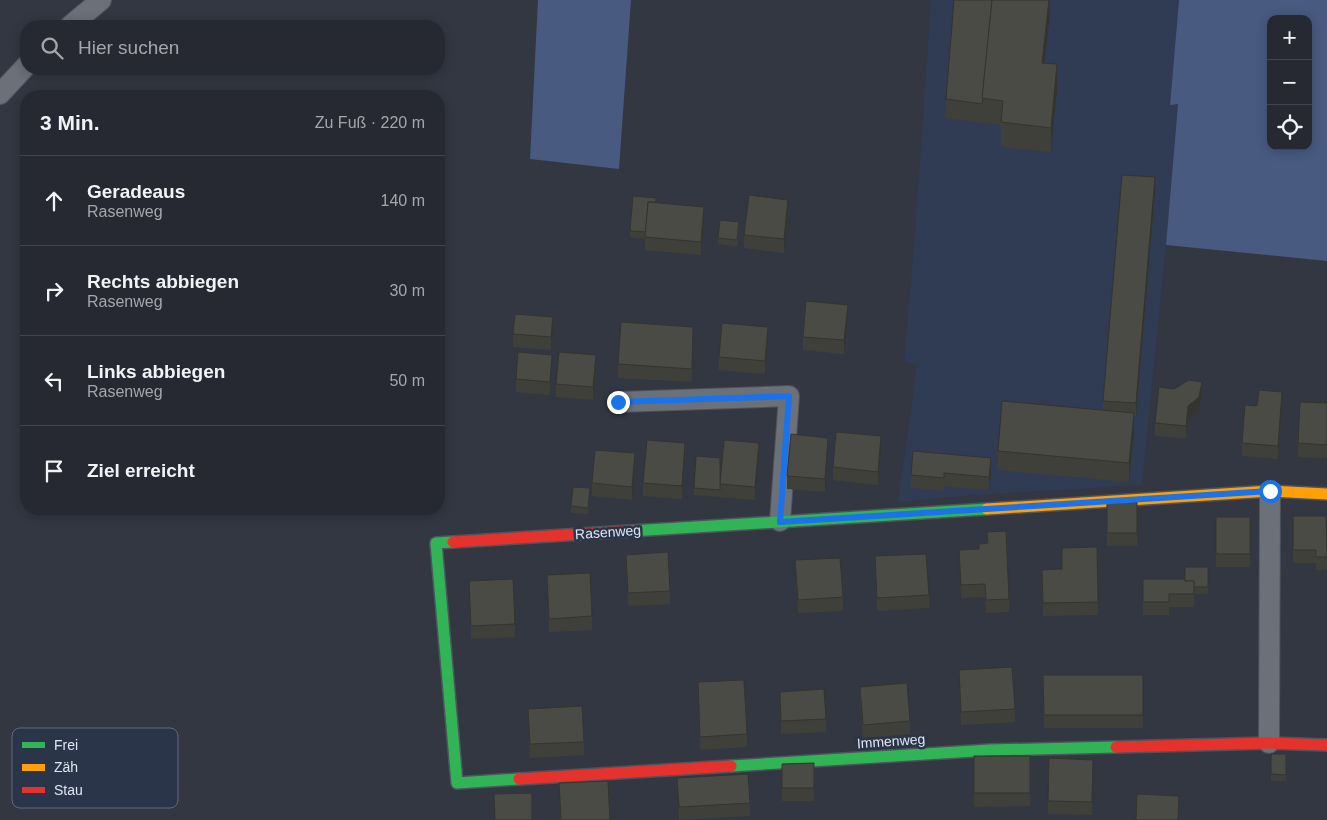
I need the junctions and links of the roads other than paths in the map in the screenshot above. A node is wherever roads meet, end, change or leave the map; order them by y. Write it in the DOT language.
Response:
graph roads {
  1 [pos="100,0"];
  2 [pos="77,20"];
  3 [pos="20,72"];
  4 [pos="0,94"];
  5 [pos="618,402"];
  6 [pos="1270,491"];
  7 [pos="1327,494"];
  8 [pos="780,522"];
  9 [pos="1269,743"];
  10 [pos="1327,744"];
  11 [pos="457,783"];
  1 -- 2 [label="street"];
  3 -- 4 [label="street"];
  5 -- 8 [label="street"];
  6 -- 7 [label="street, Rasenweg"];
  6 -- 8 [label="street, Rasenweg"];
  6 -- 9 [label="street"];
  8 -- 11 [label="street, Rasenweg"];
  9 -- 10 [label="street, Immenweg"];
  9 -- 11 [label="street, Immenweg"];
}
